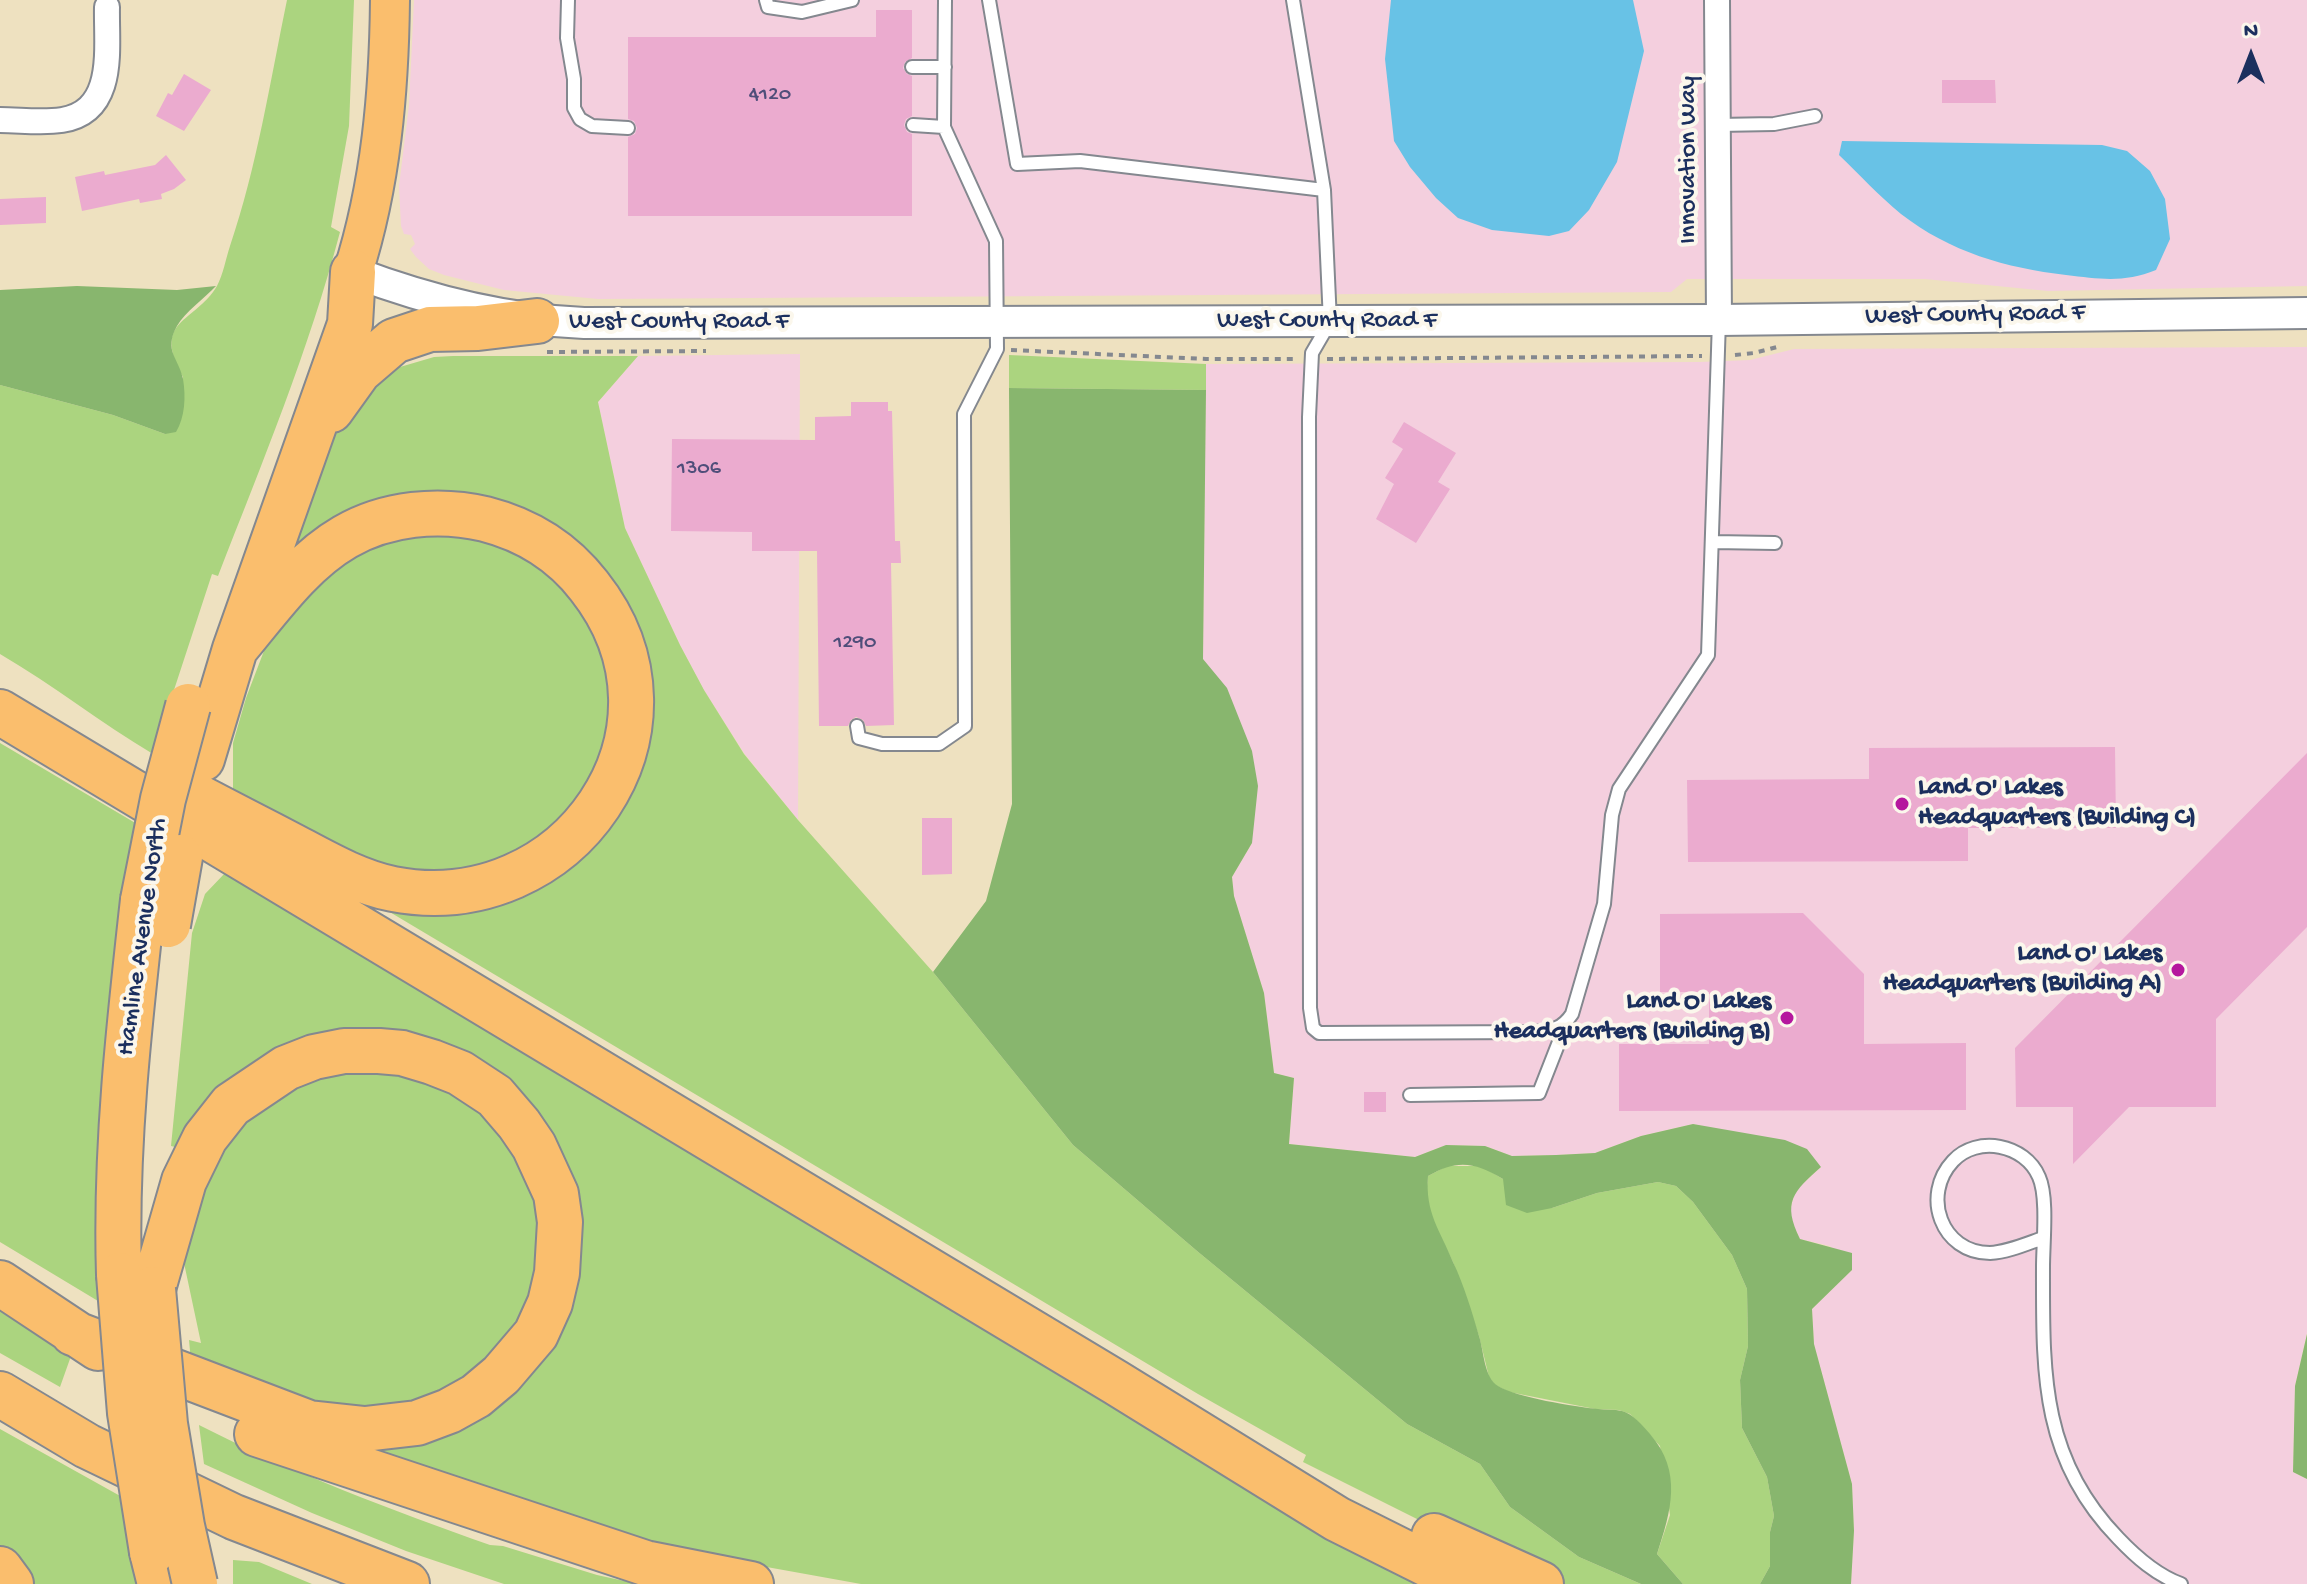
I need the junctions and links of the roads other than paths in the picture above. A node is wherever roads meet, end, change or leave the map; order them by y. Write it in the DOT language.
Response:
graph roads {
  1 [pos="390,0"];
  2 [pos="568,0"];
  3 [pos="766,0"];
  4 [pos="852,0"];
  5 [pos="945,0"];
  6 [pos="989,0"];
  7 [pos="1293,0"];
  8 [pos="1717,0"];
  9 [pos="107,7"];
  10 [pos="912,67"];
  11 [pos="945,67"];
  12 [pos="1815,116"];
  13 [pos="0,120"];
  14 [pos="913,125"];
  15 [pos="1718,125"];
  16 [pos="944,127"];
  17 [pos="628,128"];
  18 [pos="1324,190"];
  19 [pos="353,272"];
  20 [pos="2307,313"];
  21 [pos="1719,320"];
  22 [pos="1330,322"];
  23 [pos="537,336"];
  24 [pos="997,337"];
  25 [pos="312,434"];
  26 [pos="1713,542"];
  27 [pos="1775,543"];
  28 [pos="235,649"];
  29 [pos="0,694"];
  30 [pos="0,712"];
  31 [pos="857,726"];
  32 [pos="156,913"];
  33 [pos="1566,1024"];
  34 [pos="1410,1095"];
  35 [pos="2043,1238"];
  36 [pos="136,1282"];
  37 [pos="0,1283"];
  38 [pos="73,1333"];
  39 [pos="1115,1382"];
  40 [pos="0,1394"];
  41 [pos="156,1568"];
  42 [pos="0,1569"];
  43 [pos="11,1584"];
  44 [pos="195,1584"];
  45 [pos="407,1584"];
  46 [pos="751,1584"];
  47 [pos="1467,1584"];
  48 [pos="1541,1584"];
  49 [pos="2181,1584"];
  1 -- 19 [label="main road, Hamline Avenue North"];
  2 -- 17 [label="lane"];
  3 -- 4 [label="lane"];
  5 -- 11 [label="lane"];
  6 -- 18 [label="lane"];
  7 -- 18 [label="lane"];
  8 -- 15 [label="street, Innovation Way"];
  9 -- 13 [label="street"];
  10 -- 11 [label="lane"];
  11 -- 16 [label="lane"];
  12 -- 15 [label="lane"];
  14 -- 16 [label="lane"];
  15 -- 21 [label="street, Innovation Way"];
  16 -- 24 [label="lane"];
  18 -- 22 [label="lane"];
  19 -- 23 [label="street, West County Road F"];
  19 -- 25 [label="highway, Hamline Avenue North"];
  19 -- 32 [label="highway, Hamline Avenue North, bridge"];
  20 -- 21 [label="street, West County Road F"];
  21 -- 22 [label="street, West County Road F"];
  21 -- 26 [label="lane"];
  22 -- 24 [label="street, West County Road F"];
  22 -- 33 [label="lane"];
  23 -- 24 [label="street, West County Road F"];
  23 -- 25 [label="highway"];
  24 -- 31 [label="lane"];
  25 -- 28 [label="highway, Hamline Avenue North"];
  26 -- 27 [label="lane"];
  26 -- 33 [label="lane"];
  28 -- 29 [label="highway"];
  28 -- 32 [label="highway, Hamline Avenue North, bridge"];
  30 -- 39 [label="highway"];
  32 -- 36 [label="highway, Hamline Avenue North"];
  33 -- 34 [label="lane"];
  35 -- 35 [label="lane"];
  35 -- 49 [label="lane"];
  36 -- 38 [label="highway"];
  36 -- 41 [label="highway, Hamline Avenue North, bridge"];
  36 -- 44 [label="highway, Hamline Avenue North, bridge"];
  37 -- 38 [label="highway"];
  38 -- 46 [label="highway"];
  39 -- 47 [label="highway"];
  39 -- 48 [label="highway"];
  40 -- 45 [label="highway"];
  42 -- 43 [label="highway"];
}
